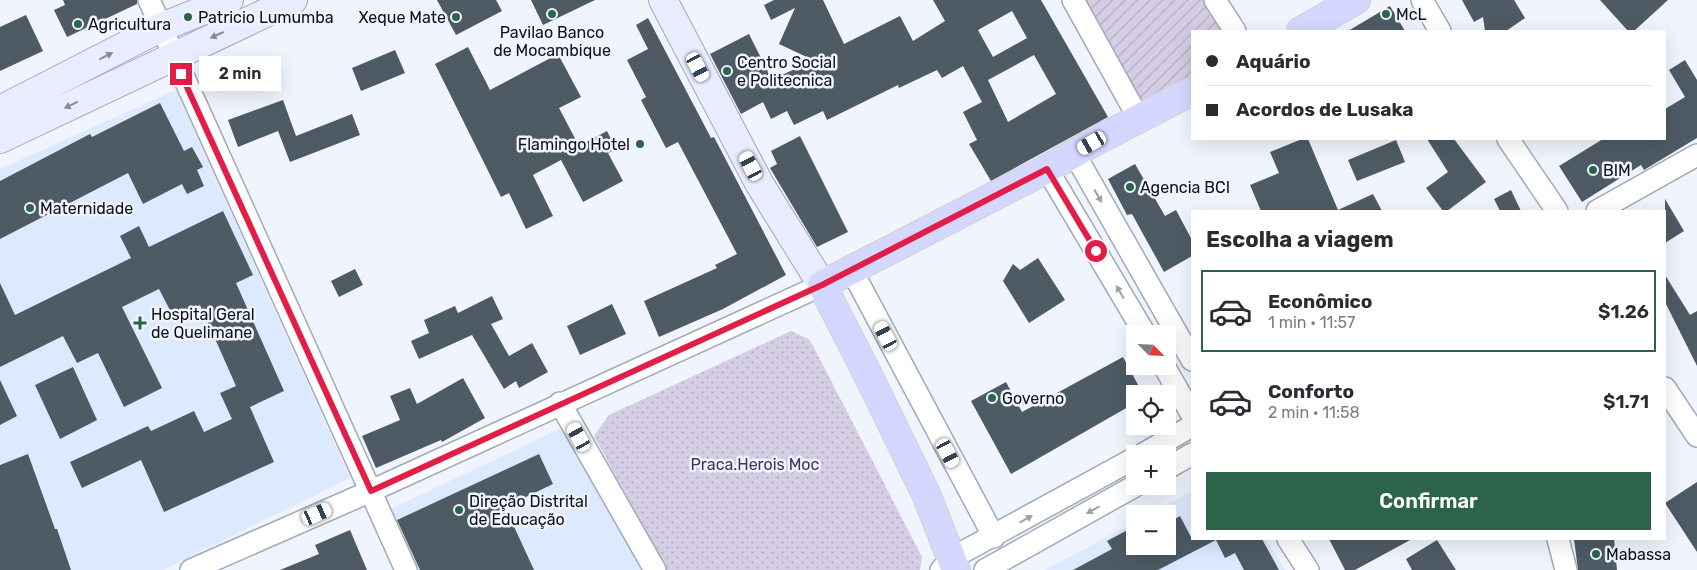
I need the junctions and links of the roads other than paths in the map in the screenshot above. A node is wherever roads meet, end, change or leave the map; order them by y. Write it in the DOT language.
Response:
graph roads {
  1 [pos="149,0"];
  2 [pos="229,0"];
  3 [pos="293,0"];
  4 [pos="663,0"];
  5 [pos="1073,0"];
  6 [pos="1215,0"];
  7 [pos="1356,0"];
  8 [pos="1422,0"];
  9 [pos="162,27"];
  10 [pos="1235,30"];
  11 [pos="1303,30"];
  12 [pos="1439,30"];
  13 [pos="172,56"];
  14 [pos="1191,92"];
  15 [pos="0,110"];
  16 [pos="1139,119"];
  17 [pos="0,140"];
  18 [pos="1509,140"];
  19 [pos="1074,154"];
  20 [pos="1697,155"];
  21 [pos="1047,169"];
  22 [pos="1556,210"];
  23 [pos="1599,210"];
  24 [pos="851,269"];
  25 [pos="822,285"];
  26 [pos="1140,325"];
  27 [pos="1191,358"];
  28 [pos="1169,375"];
  29 [pos="1666,390"];
  30 [pos="560,403"];
  31 [pos="1191,413"];
  32 [pos="1191,427"];
  33 [pos="1697,436"];
  34 [pos="1159,445"];
  35 [pos="1191,455"];
  36 [pos="1126,463"];
  37 [pos="1176,463"];
  38 [pos="371,491"];
  39 [pos="1126,491"];
  40 [pos="994,537"];
  41 [pos="1289,540"];
  42 [pos="1558,540"];
  43 [pos="950,566"];
  44 [pos="191,570"];
  45 [pos="406,570"];
  46 [pos="655,570"];
  47 [pos="985,570"];
  48 [pos="1308,570"];
  49 [pos="1566,570"];
  1 -- 9 [label="street"];
  2 -- 9 [label="street"];
  3 -- 13 [label="street, one-way"];
  4 -- 25 [label="street"];
  5 -- 16 [label="street"];
  6 -- 10 [label="street"];
  7 -- 11 [label="main road"];
  8 -- 12 [label="street"];
  9 -- 13 [label="street"];
  15 -- 9 [label="street, one-way"];
  13 -- 17 [label="street, one-way"];
  13 -- 38 [label="street"];
  14 -- 16 [label="main road"];
  16 -- 19 [label="main road"];
  18 -- 22 [label="street"];
  19 -- 21 [label="main road"];
  19 -- 27 [label="street, one-way"];
  20 -- 23 [label="street"];
  21 -- 24 [label="main road"];
  26 -- 21 [label="street, one-way"];
  24 -- 25 [label="main road"];
  24 -- 40 [label="street"];
  25 -- 30 [label="street"];
  25 -- 43 [label="main road"];
  28 -- 31 [label="street"];
  29 -- 33 [label="street"];
  30 -- 38 [label="street"];
  30 -- 46 [label="street"];
  32 -- 34 [label="street"];
  35 -- 37 [label="street"];
  40 -- 36 [label="street, one-way"];
  38 -- 44 [label="street"];
  38 -- 45 [label="street"];
  39 -- 47 [label="street, one-way"];
  40 -- 43 [label="street"];
  41 -- 48 [label="street"];
  42 -- 49 [label="street"];
}
